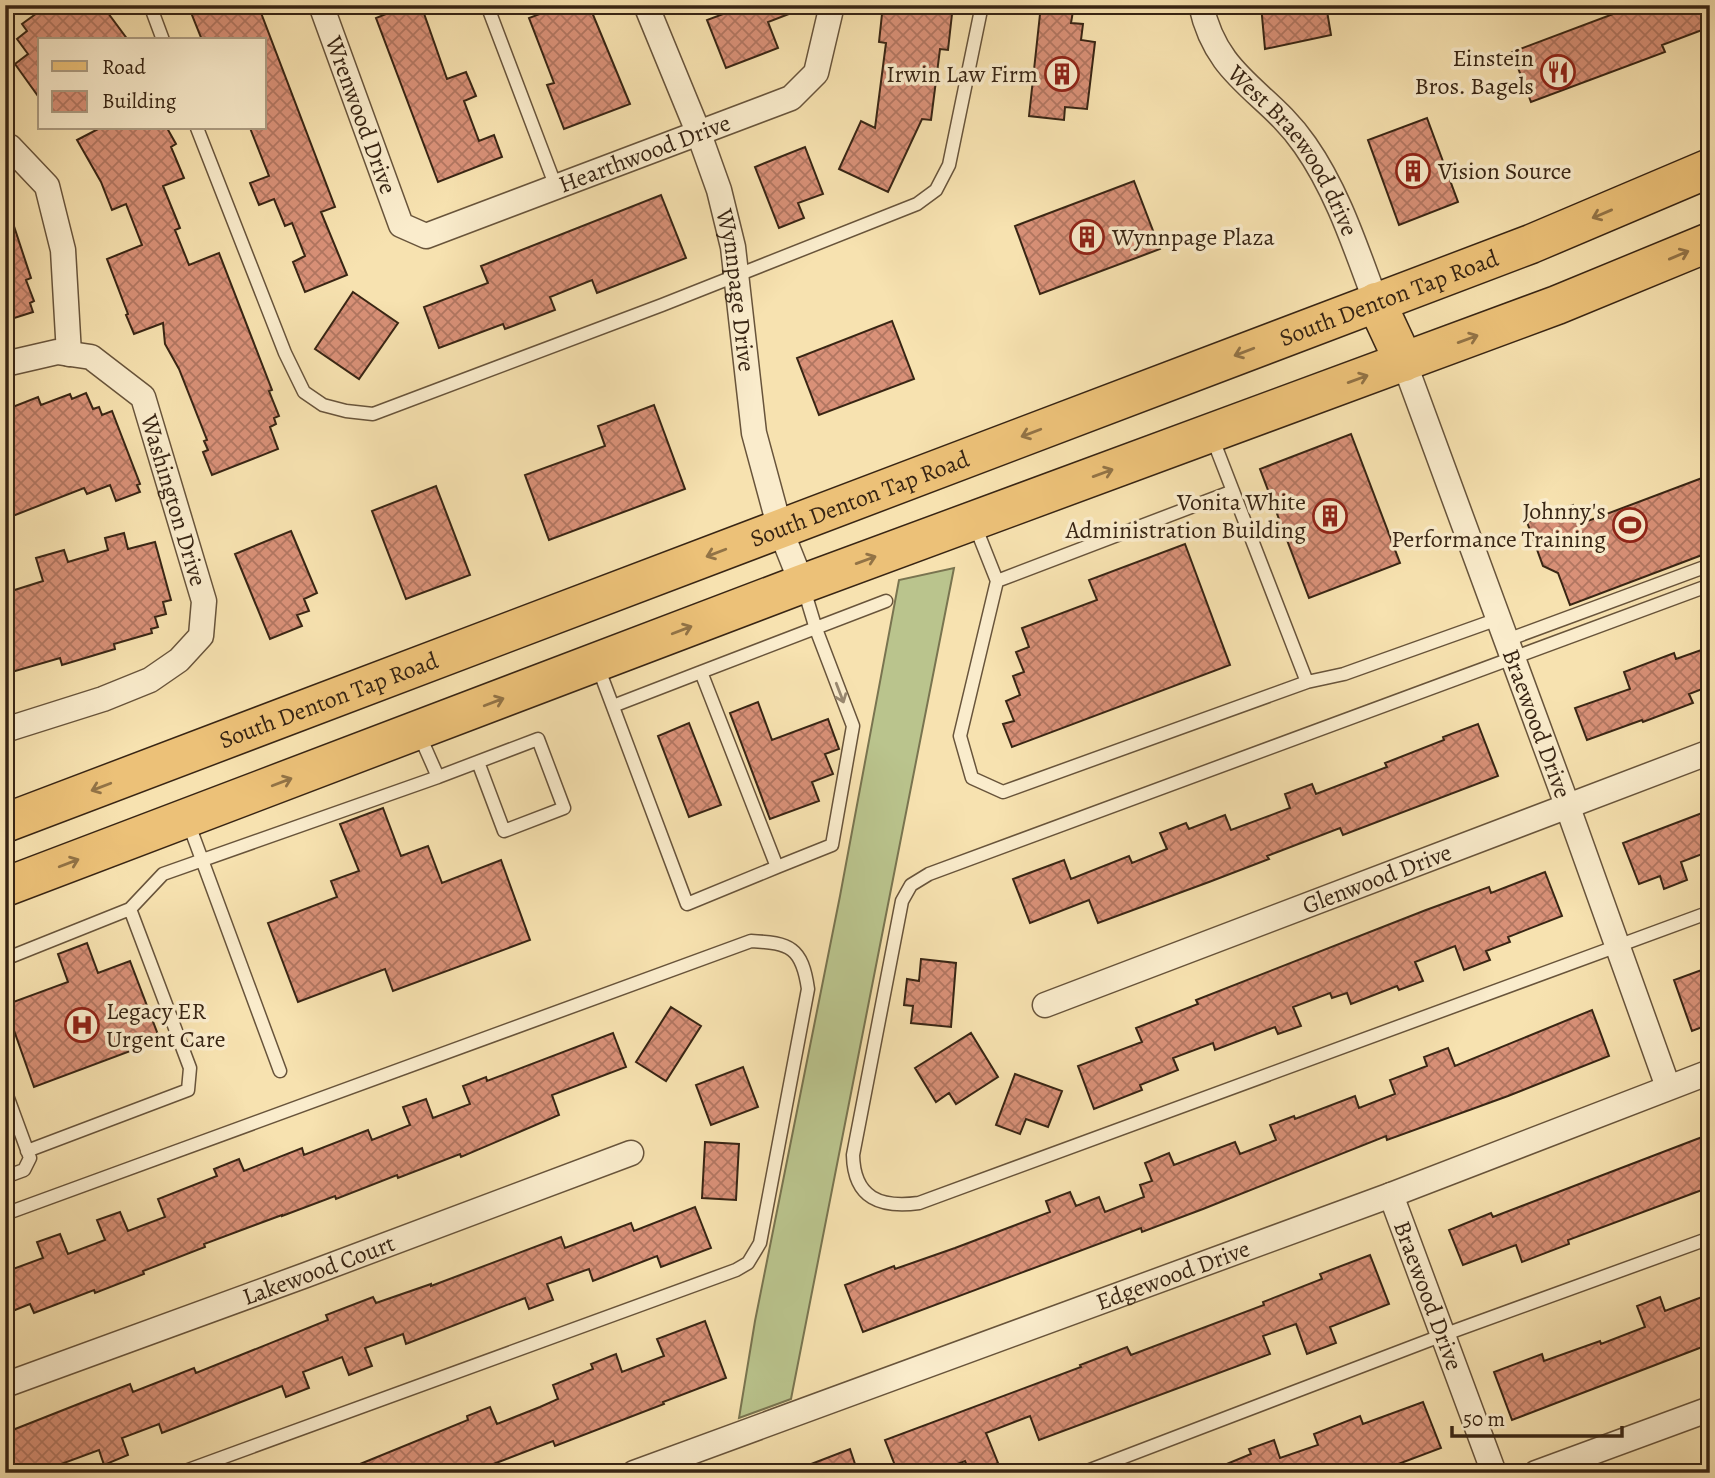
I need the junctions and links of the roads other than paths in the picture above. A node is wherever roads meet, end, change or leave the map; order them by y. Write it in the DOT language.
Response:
graph roads {
  1 [pos="149,5"];
  2 [pos="320,5"];
  3 [pos="488,5"];
  4 [pos="646,5"];
  5 [pos="982,5"];
  6 [pos="1201,5"];
  7 [pos="831,6"];
  8 [pos="162,38"];
  9 [pos="198,130"];
  10 [pos="699,134"];
  11 [pos="5,145"];
  12 [pos="1710,168"];
  13 [pos="556,187"];
  14 [pos="401,225"];
  15 [pos="1710,242"];
  16 [pos="736,274"];
  17 [pos="1376,302"];
  18 [pos="80,356"];
  19 [pos="1404,362"];
  20 [pos="5,364"];
  21 [pos="1210,433"];
  22 [pos="1233,491"];
  23 [pos="973,521"];
  24 [pos="780,529"];
  25 [pos="1710,565"];
  26 [pos="997,581"];
  27 [pos="802,584"];
  28 [pos="1710,585"];
  29 [pos="886,601"];
  30 [pos="816,629"];
  31 [pos="1506,639"];
  32 [pos="596,663"];
  33 [pos="701,672"];
  34 [pos="1307,682"];
  35 [pos="613,706"];
  36 [pos="5,730"];
  37 [pos="417,731"];
  38 [pos="1710,752"];
  39 [pos="165,762"];
  40 [pos="478,762"];
  41 [pos="438,777"];
  42 [pos="1567,804"];
  43 [pos="187,818"];
  44 [pos="5,824"];
  45 [pos="203,859"];
  46 [pos="777,867"];
  47 [pos="5,887"];
  48 [pos="130,909"];
  49 [pos="1710,912"];
  50 [pos="1618,946"];
  51 [pos="5,959"];
  52 [pos="1045,1005"];
  53 [pos="280,1071"];
  54 [pos="1710,1072"];
  55 [pos="1668,1087"];
  56 [pos="5,1090"];
  57 [pos="27,1151"];
  58 [pos="631,1153"];
  59 [pos="5,1177"];
  60 [pos="1391,1195"];
  61 [pos="5,1214"];
  62 [pos="1710,1238"];
  63 [pos="1443,1335"];
  64 [pos="5,1385"];
  65 [pos="1710,1409"];
  66 [pos="180,1473"];
  67 [pos="634,1473"];
  68 [pos="1082,1473"];
  69 [pos="1494,1473"];
  70 [pos="1536,1473"];
  1 -- 8 [label="lane"];
  2 -- 14 [label="street, Wrenwood Drive"];
  3 -- 13 [label="lane"];
  4 -- 10 [label="street, Wynnpage Drive"];
  5 -- 16 [label="lane"];
  6 -- 17 [label="street, West Braewood drive"];
  7 -- 10 [label="street, Hearthwood Drive"];
  9 -- 16 [label="lane"];
  10 -- 13 [label="street, Hearthwood Drive"];
  10 -- 16 [label="street, Wynnpage Drive"];
  11 -- 18 [label="street"];
  12 -- 17 [label="main road, South Denton Tap Road, one-way"];
  13 -- 14 [label="street, Hearthwood Drive"];
  19 -- 15 [label="main road, one-way"];
  16 -- 24 [label="street, Wynnpage Drive"];
  17 -- 19 [label="main road"];
  17 -- 24 [label="main road, South Denton Tap Road, one-way"];
  18 -- 20 [label="street"];
  18 -- 36 [label="street, Washington Drive"];
  21 -- 19 [label="main road, one-way"];
  19 -- 31 [label="street, Braewood Drive"];
  21 -- 22 [label="lane"];
  23 -- 21 [label="main road, one-way"];
  22 -- 26 [label="lane"];
  22 -- 34 [label="lane"];
  23 -- 26 [label="lane"];
  27 -- 23 [label="main road, one-way"];
  24 -- 27 [label="street, Wynnpage Drive"];
  24 -- 39 [label="main road, South Denton Tap Road, one-way"];
  25 -- 31 [label="lane"];
  26 -- 34 [label="lane"];
  27 -- 30 [label="lane"];
  32 -- 27 [label="main road, one-way"];
  28 -- 31 [label="lane"];
  29 -- 30 [label="lane"];
  30 -- 33 [label="lane"];
  30 -- 46 [label="lane, one-way"];
  31 -- 34 [label="lane"];
  31 -- 42 [label="street, Braewood Drive"];
  31 -- 50 [label="lane"];
  32 -- 35 [label="lane"];
  37 -- 32 [label="main road, one-way"];
  33 -- 35 [label="lane"];
  33 -- 46 [label="lane"];
  35 -- 46 [label="lane"];
  37 -- 41 [label="lane"];
  43 -- 37 [label="main road, one-way"];
  38 -- 42 [label="street, Glenwood Drive"];
  39 -- 43 [label="main road"];
  39 -- 44 [label="main road, South Denton Tap Road, one-way"];
  40 -- 40 [label="lane"];
  40 -- 41 [label="lane"];
  41 -- 45 [label="lane"];
  42 -- 50 [label="street, Braewood Drive"];
  42 -- 52 [label="street, Glenwood Drive"];
  43 -- 45 [label="lane"];
  47 -- 43 [label="main road, one-way"];
  45 -- 48 [label="lane"];
  45 -- 53 [label="lane"];
  48 -- 51 [label="lane"];
  48 -- 57 [label="lane"];
  49 -- 50 [label="lane"];
  50 -- 55 [label="street, Braewood Drive"];
  54 -- 55 [label="street, Edgewood Drive"];
  55 -- 60 [label="street, Edgewood Drive"];
  56 -- 57 [label="lane"];
  57 -- 59 [label="lane"];
  58 -- 64 [label="street, Lakewood Court"];
  60 -- 63 [label="street, Braewood Drive"];
  60 -- 67 [label="street, Edgewood Drive"];
  61 -- 66 [label="lane"];
  62 -- 63 [label="lane"];
  63 -- 68 [label="lane"];
  63 -- 69 [label="street, Braewood Drive"];
  65 -- 70 [label="street"];
}
